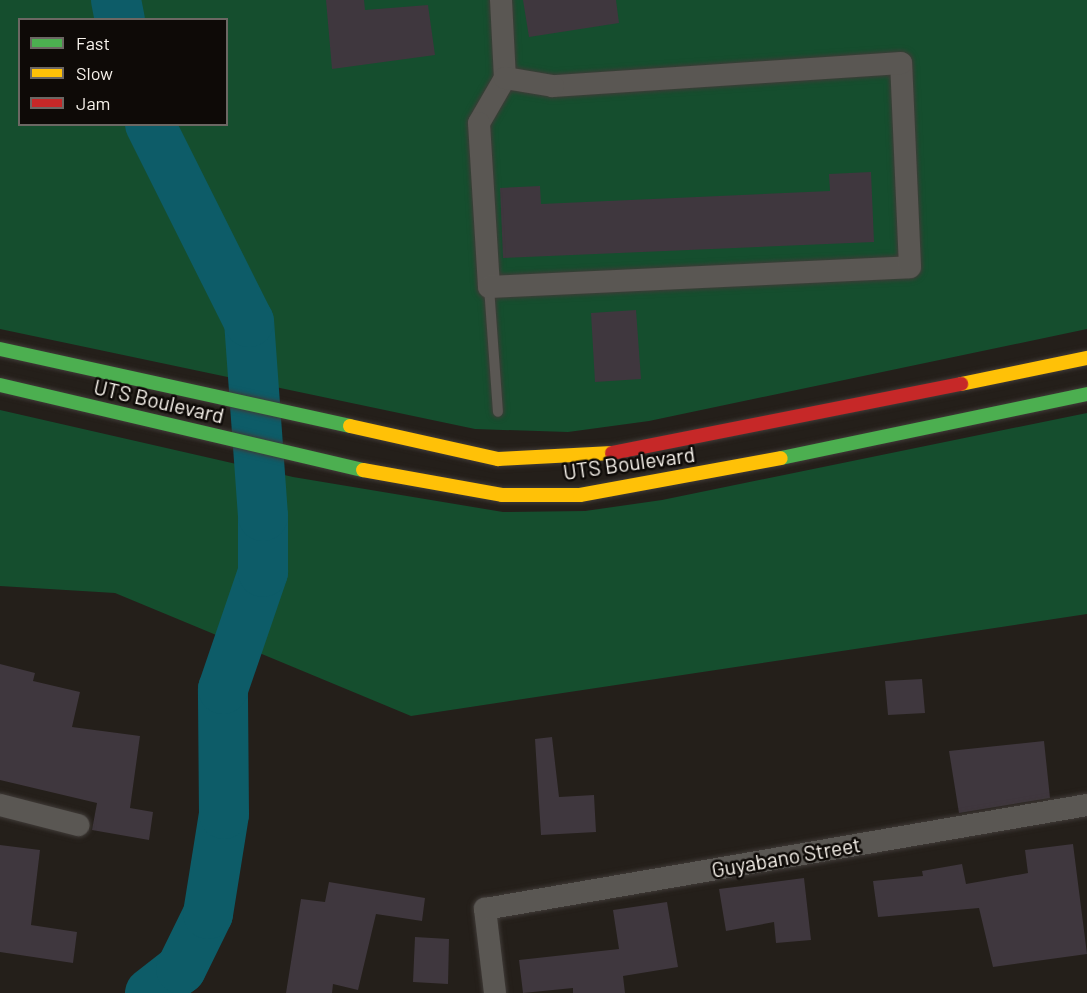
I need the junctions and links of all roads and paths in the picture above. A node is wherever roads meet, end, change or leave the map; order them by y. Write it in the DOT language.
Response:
graph roads {
  1 [pos="501,0"];
  2 [pos="505,78"];
  3 [pos="489,287"];
  4 [pos="0,349"];
  5 [pos="1087,358"];
  6 [pos="0,385"];
  7 [pos="1087,394"];
  8 [pos="498,412"];
  9 [pos="0,805"];
  10 [pos="1087,805"];
  11 [pos="78,825"];
  12 [pos="495,993"];
  1 -- 2 [label="street"];
  2 -- 3 [label="street"];
  2 -- 3 [label="street"];
  3 -- 8 [label="lane"];
  4 -- 5 [label="main road, UTS Boulevard"];
  6 -- 7 [label="main road, UTS Boulevard"];
  9 -- 11 [label="street"];
  10 -- 12 [label="street, Guyabano Street"];
}
